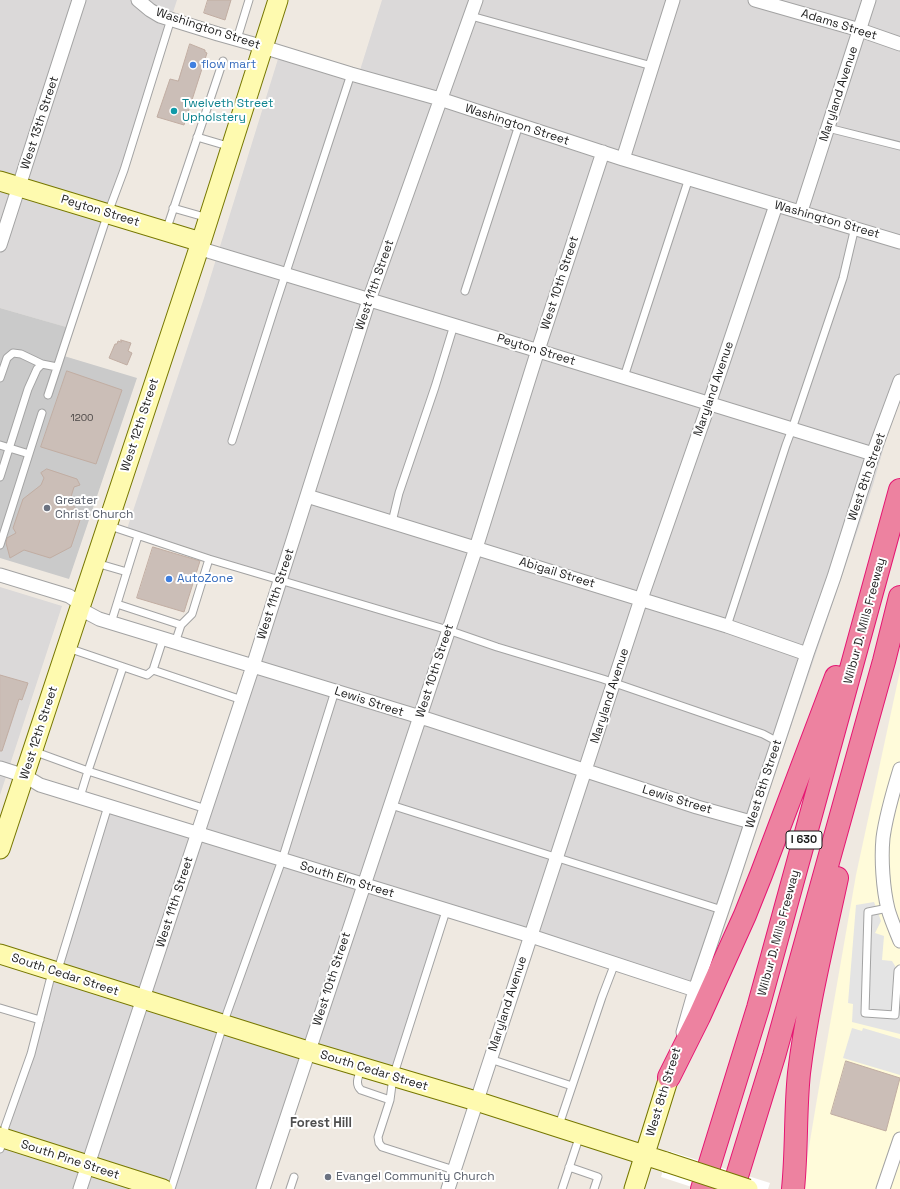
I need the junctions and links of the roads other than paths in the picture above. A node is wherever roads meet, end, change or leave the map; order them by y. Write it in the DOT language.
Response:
graph roads {
  1 [pos="79,0"];
  2 [pos="138,0"];
  3 [pos="249,0"];
  4 [pos="278,0"];
  5 [pos="476,0"];
  6 [pos="673,0"];
  7 [pos="755,0"];
  8 [pos="869,0"];
  9 [pos="471,16"];
  10 [pos="171,19"];
  11 [pos="860,30"];
  12 [pos="238,39"];
  13 [pos="900,44"];
  14 [pos="263,46"];
  15 [pos="223,61"];
  16 [pos="652,66"];
  17 [pos="352,74"];
  18 [pos="440,99"];
  19 [pos="518,125"];
  20 [pos="828,128"];
  21 [pos="198,137"];
  22 [pos="900,146"];
  23 [pos="231,147"];
  24 [pos="603,152"];
  25 [pos="623,159"];
  26 [pos="689,178"];
  27 [pos="0,181"];
  28 [pos="19,187"];
  29 [pos="776,205"];
  30 [pos="173,208"];
  31 [pos="801,211"];
  32 [pos="108,213"];
  33 [pos="208,218"];
  34 [pos="855,227"];
  35 [pos="166,231"];
  36 [pos="900,242"];
  37 [pos="0,245"];
  38 [pos="200,245"];
  39 [pos="285,275"];
  40 [pos="465,291"];
  41 [pos="369,300"];
  42 [pos="454,325"];
  43 [pos="538,350"];
  44 [pos="42,364"];
  45 [pos="57,367"];
  46 [pos="624,377"];
  47 [pos="0,378"];
  48 [pos="900,381"];
  49 [pos="48,395"];
  50 [pos="709,404"];
  51 [pos="42,413"];
  52 [pos="792,429"];
  53 [pos="232,441"];
  54 [pos="0,445"];
  55 [pos="9,448"];
  56 [pos="29,454"];
  57 [pos="873,454"];
  58 [pos="0,477"];
  59 [pos="900,490"];
  60 [pos="307,496"];
  61 [pos="392,522"];
  62 [pos="107,525"];
  63 [pos="138,536"];
  64 [pos="0,544"];
  65 [pos="476,548"];
  66 [pos="883,552"];
  67 [pos="209,559"];
  68 [pos="95,562"];
  69 [pos="127,572"];
  70 [pos="0,575"];
  71 [pos="281,582"];
  72 [pos="900,597"];
  73 [pos="641,599"];
  74 [pos="117,604"];
  75 [pos="80,607"];
  76 [pos="111,623"];
  77 [pos="181,625"];
  78 [pos="727,626"];
  79 [pos="448,630"];
  80 [pos="169,641"];
  81 [pos="67,648"];
  82 [pos="807,654"];
  83 [pos="884,661"];
  84 [pos="253,666"];
  85 [pos="123,667"];
  86 [pos="153,670"];
  87 [pos="614,683"];
  88 [pos="335,691"];
  89 [pos="242,700"];
  90 [pos="420,717"];
  91 [pos="778,742"];
  92 [pos="33,751"];
  93 [pos="0,768"];
  94 [pos="900,769"];
  95 [pos="88,771"];
  96 [pos="585,771"];
  97 [pos="25,776"];
  98 [pos="80,797"];
  99 [pos="108,806"];
  100 [pos="391,806"];
  101 [pos="206,809"];
  102 [pos="751,822"];
  103 [pos="197,834"];
  104 [pos="0,849"];
  105 [pos="556,858"];
  106 [pos="282,860"];
  107 [pos="363,885"];
  108 [pos="888,908"];
  109 [pos="722,910"];
  110 [pos="446,911"];
  111 [pos="531,936"];
  112 [pos="900,941"];
  113 [pos="0,954"];
  114 [pos="615,963"];
  115 [pos="900,969"];
  116 [pos="57,972"];
  117 [pos="695,990"];
  118 [pos="143,1000"];
  119 [pos="0,1008"];
  120 [pos="40,1020"];
  121 [pos="224,1024"];
  122 [pos="308,1051"];
  123 [pos="490,1059"];
  124 [pos="362,1067"];
  125 [pos="393,1077"];
  126 [pos="669,1077"];
  127 [pos="572,1086"];
  128 [pos="390,1100"];
  129 [pos="476,1101"];
  130 [pos="558,1128"];
  131 [pos="580,1134"];
  132 [pos="796,1137"];
  133 [pos="900,1139"];
  134 [pos="1,1142"];
  135 [pos="645,1155"];
  136 [pos="87,1166"];
  137 [pos="569,1167"];
  138 [pos="454,1170"];
  139 [pos="294,1178"];
  140 [pos="266,1188"];
  141 [pos="80,1189"];
  142 [pos="163,1189"];
  143 [pos="171,1189"];
  144 [pos="290,1189"];
  145 [pos="448,1189"];
  146 [pos="562,1189"];
  147 [pos="594,1189"];
  148 [pos="634,1189"];
  149 [pos="702,1189"];
  150 [pos="733,1189"];
  151 [pos="748,1189"];
  152 [pos="794,1189"];
  153 [pos="809,1189"];
  154 [pos="882,1189"];
  1 -- 28 [label="street, West 13th Street"];
  2 -- 10 [label="street, Washington Street"];
  3 -- 12 [label="lane"];
  4 -- 14 [label="main road, West 12th Street"];
  5 -- 9 [label="street, West 11th Street"];
  6 -- 16 [label="street"];
  7 -- 11 [label="street, Adams Street"];
  8 -- 11 [label="street, Maryland Avenue"];
  9 -- 16 [label="lane"];
  9 -- 18 [label="street, West 11th Street"];
  10 -- 12 [label="street, Washington Street"];
  10 -- 32 [label="lane"];
  11 -- 13 [label="street, Adams Street"];
  11 -- 20 [label="street, Maryland Avenue"];
  12 -- 14 [label="street, Washington Street"];
  14 -- 17 [label="street, Washington Street"];
  14 -- 23 [label="main road, West 12th Street"];
  15 -- 21 [label="lane"];
  16 -- 25 [label="street"];
  17 -- 18 [label="street, Washington Street"];
  17 -- 39 [label="lane"];
  18 -- 19 [label="street, Washington Street"];
  18 -- 41 [label="street, West 11th Street"];
  19 -- 24 [label="street, Washington Street"];
  19 -- 40 [label="lane"];
  20 -- 22 [label="lane"];
  20 -- 31 [label="street, Maryland Avenue"];
  21 -- 23 [label="lane"];
  21 -- 30 [label="lane"];
  23 -- 33 [label="main road, West 12th Street"];
  24 -- 25 [label="street, Washington Street"];
  24 -- 43 [label="street, West 10th Street"];
  25 -- 26 [label="street, Washington Street"];
  26 -- 29 [label="street, Washington Street"];
  26 -- 46 [label="lane"];
  27 -- 28 [label="main road, Peyton Street"];
  28 -- 32 [label="main road, Peyton Street"];
  28 -- 37 [label="street, West 13th Street"];
  29 -- 31 [label="street, Washington Street"];
  29 -- 50 [label="street, Maryland Avenue"];
  30 -- 33 [label="lane"];
  30 -- 35 [label="lane"];
  31 -- 34 [label="street, Washington Street"];
  32 -- 35 [label="main road, Peyton Street"];
  32 -- 45 [label="lane"];
  33 -- 38 [label="main road, West 12th Street"];
  34 -- 36 [label="street, Washington Street"];
  34 -- 52 [label="lane"];
  35 -- 38 [label="main road, Peyton Street"];
  38 -- 39 [label="street, Peyton Street"];
  38 -- 62 [label="main road, West 12th Street"];
  39 -- 41 [label="street, Peyton Street"];
  39 -- 53 [label="lane"];
  41 -- 42 [label="street, Peyton Street"];
  41 -- 60 [label="street, West 11th Street"];
  42 -- 43 [label="street, Peyton Street"];
  42 -- 61 [label="lane"];
  43 -- 46 [label="street, Peyton Street"];
  43 -- 65 [label="street, West 10th Street"];
  44 -- 45 [label="lane"];
  44 -- 47 [label="lane"];
  44 -- 55 [label="lane"];
  45 -- 49 [label="lane"];
  46 -- 50 [label="street, Peyton Street"];
  48 -- 57 [label="street, West 8th Street"];
  50 -- 52 [label="street, Peyton Street"];
  50 -- 73 [label="street, Maryland Avenue"];
  51 -- 56 [label="lane"];
  52 -- 57 [label="street, Peyton Street"];
  52 -- 78 [label="lane"];
  54 -- 55 [label="lane"];
  55 -- 56 [label="lane"];
  55 -- 58 [label="lane"];
  56 -- 64 [label="lane"];
  57 -- 82 [label="street, West 8th Street"];
  59 -- 66 [label="highway, Wilbur D. Mills Freeway / I 630"];
  60 -- 61 [label="street, Abigail Street"];
  60 -- 71 [label="street, West 11th Street"];
  61 -- 65 [label="street, Abigail Street"];
  62 -- 63 [label="lane"];
  62 -- 68 [label="main road, West 12th Street"];
  63 -- 67 [label="lane"];
  63 -- 69 [label="lane"];
  65 -- 73 [label="street, Abigail Street"];
  65 -- 79 [label="street, West 10th Street"];
  66 -- 126 [label="highway"];
  66 -- 149 [label="highway, Wilbur D. Mills Freeway / I 630"];
  67 -- 71 [label="lane"];
  67 -- 77 [label="lane"];
  68 -- 69 [label="lane"];
  68 -- 75 [label="main road, West 12th Street"];
  69 -- 74 [label="lane"];
  70 -- 75 [label="street, Lewis Street"];
  71 -- 79 [label="lane"];
  71 -- 84 [label="street, West 11th Street"];
  72 -- 83 [label="highway, I 630"];
  73 -- 78 [label="street, Abigail Street"];
  73 -- 87 [label="street, Maryland Avenue"];
  74 -- 76 [label="lane"];
  74 -- 77 [label="lane"];
  75 -- 76 [label="street, Lewis Street"];
  75 -- 81 [label="main road, West 12th Street"];
  76 -- 80 [label="street, Lewis Street"];
  77 -- 80 [label="lane"];
  78 -- 82 [label="street, Abigail Street"];
  79 -- 87 [label="lane"];
  79 -- 90 [label="street, West 10th Street"];
  80 -- 84 [label="street, Lewis Street"];
  80 -- 86 [label="lane"];
  81 -- 85 [label="lane"];
  81 -- 92 [label="main road, West 12th Street"];
  82 -- 91 [label="street, West 8th Street"];
  83 -- 132 [label="highway"];
  83 -- 150 [label="highway, I 630"];
  84 -- 88 [label="street, Lewis Street"];
  84 -- 89 [label="street, West 11th Street"];
  85 -- 86 [label="lane"];
  85 -- 95 [label="lane"];
  86 -- 89 [label="lane"];
  87 -- 91 [label="lane"];
  87 -- 96 [label="street, Maryland Avenue"];
  88 -- 90 [label="street, Lewis Street"];
  88 -- 106 [label="lane"];
  89 -- 101 [label="street, West 11th Street"];
  90 -- 96 [label="street, Lewis Street"];
  90 -- 100 [label="street, West 10th Street"];
  91 -- 102 [label="street, West 8th Street"];
  92 -- 95 [label="lane"];
  92 -- 97 [label="main road, West 12th Street"];
  93 -- 97 [label="street, South Elm Street"];
  94 -- 108 [label="street"];
  95 -- 98 [label="lane"];
  95 -- 101 [label="lane"];
  96 -- 102 [label="street, Lewis Street"];
  96 -- 105 [label="street, Maryland Avenue"];
  97 -- 98 [label="street, South Elm Street"];
  97 -- 104 [label="main road, West 12th Street"];
  98 -- 99 [label="street, South Elm Street"];
  99 -- 103 [label="street, South Elm Street"];
  99 -- 116 [label="lane"];
  100 -- 105 [label="lane"];
  100 -- 107 [label="street, West 10th Street"];
  101 -- 103 [label="street, West 11th Street"];
  102 -- 109 [label="street, West 8th Street"];
  103 -- 106 [label="street, South Elm Street"];
  103 -- 118 [label="street, West 11th Street"];
  105 -- 109 [label="lane"];
  105 -- 111 [label="street, Maryland Avenue"];
  106 -- 107 [label="street, South Elm Street"];
  106 -- 121 [label="lane"];
  107 -- 110 [label="street, South Elm Street"];
  107 -- 122 [label="street, West 10th Street"];
  108 -- 112 [label="street"];
  108 -- 115 [label="lane"];
  109 -- 117 [label="street, West 8th Street"];
  110 -- 111 [label="street, South Elm Street"];
  110 -- 125 [label="lane"];
  111 -- 114 [label="street, South Elm Street"];
  111 -- 123 [label="street, Maryland Avenue"];
  113 -- 116 [label="main road, South Cedar Street"];
  114 -- 117 [label="street, South Elm Street"];
  114 -- 127 [label="lane"];
  116 -- 118 [label="main road, South Cedar Street"];
  116 -- 120 [label="lane"];
  117 -- 126 [label="street, West 8th Street"];
  118 -- 121 [label="main road, South Cedar Street"];
  118 -- 136 [label="street, West 11th Street"];
  119 -- 120 [label="lane"];
  120 -- 134 [label="lane"];
  121 -- 122 [label="main road, South Cedar Street"];
  121 -- 143 [label="lane"];
  122 -- 124 [label="main road, South Cedar Street"];
  122 -- 140 [label="street, West 10th Street"];
  123 -- 127 [label="lane"];
  123 -- 129 [label="street, Maryland Avenue"];
  124 -- 125 [label="main road, South Cedar Street"];
  124 -- 128 [label="lane"];
  125 -- 128 [label="lane"];
  125 -- 129 [label="main road, South Cedar Street"];
  126 -- 135 [label="main road, West 8th Street"];
  127 -- 130 [label="lane"];
  128 -- 138 [label="lane"];
  129 -- 130 [label="main road, South Cedar Street"];
  129 -- 138 [label="street, Maryland Avenue"];
  130 -- 131 [label="main road, South Cedar Street"];
  131 -- 135 [label="main road, South Cedar Street"];
  131 -- 137 [label="lane"];
  132 -- 152 [label="highway"];
  132 -- 153 [label="highway"];
  133 -- 154 [label="street"];
  134 -- 136 [label="main road, South Pine Street"];
  135 -- 148 [label="main road, West 8th Street"];
  135 -- 151 [label="main road, South Cedar Street, bridge"];
  136 -- 141 [label="street, West 11th Street"];
  136 -- 142 [label="main road, South Pine Street"];
  137 -- 146 [label="lane"];
  137 -- 147 [label="lane"];
  138 -- 145 [label="street, Maryland Avenue"];
  139 -- 144 [label="lane"];
}
